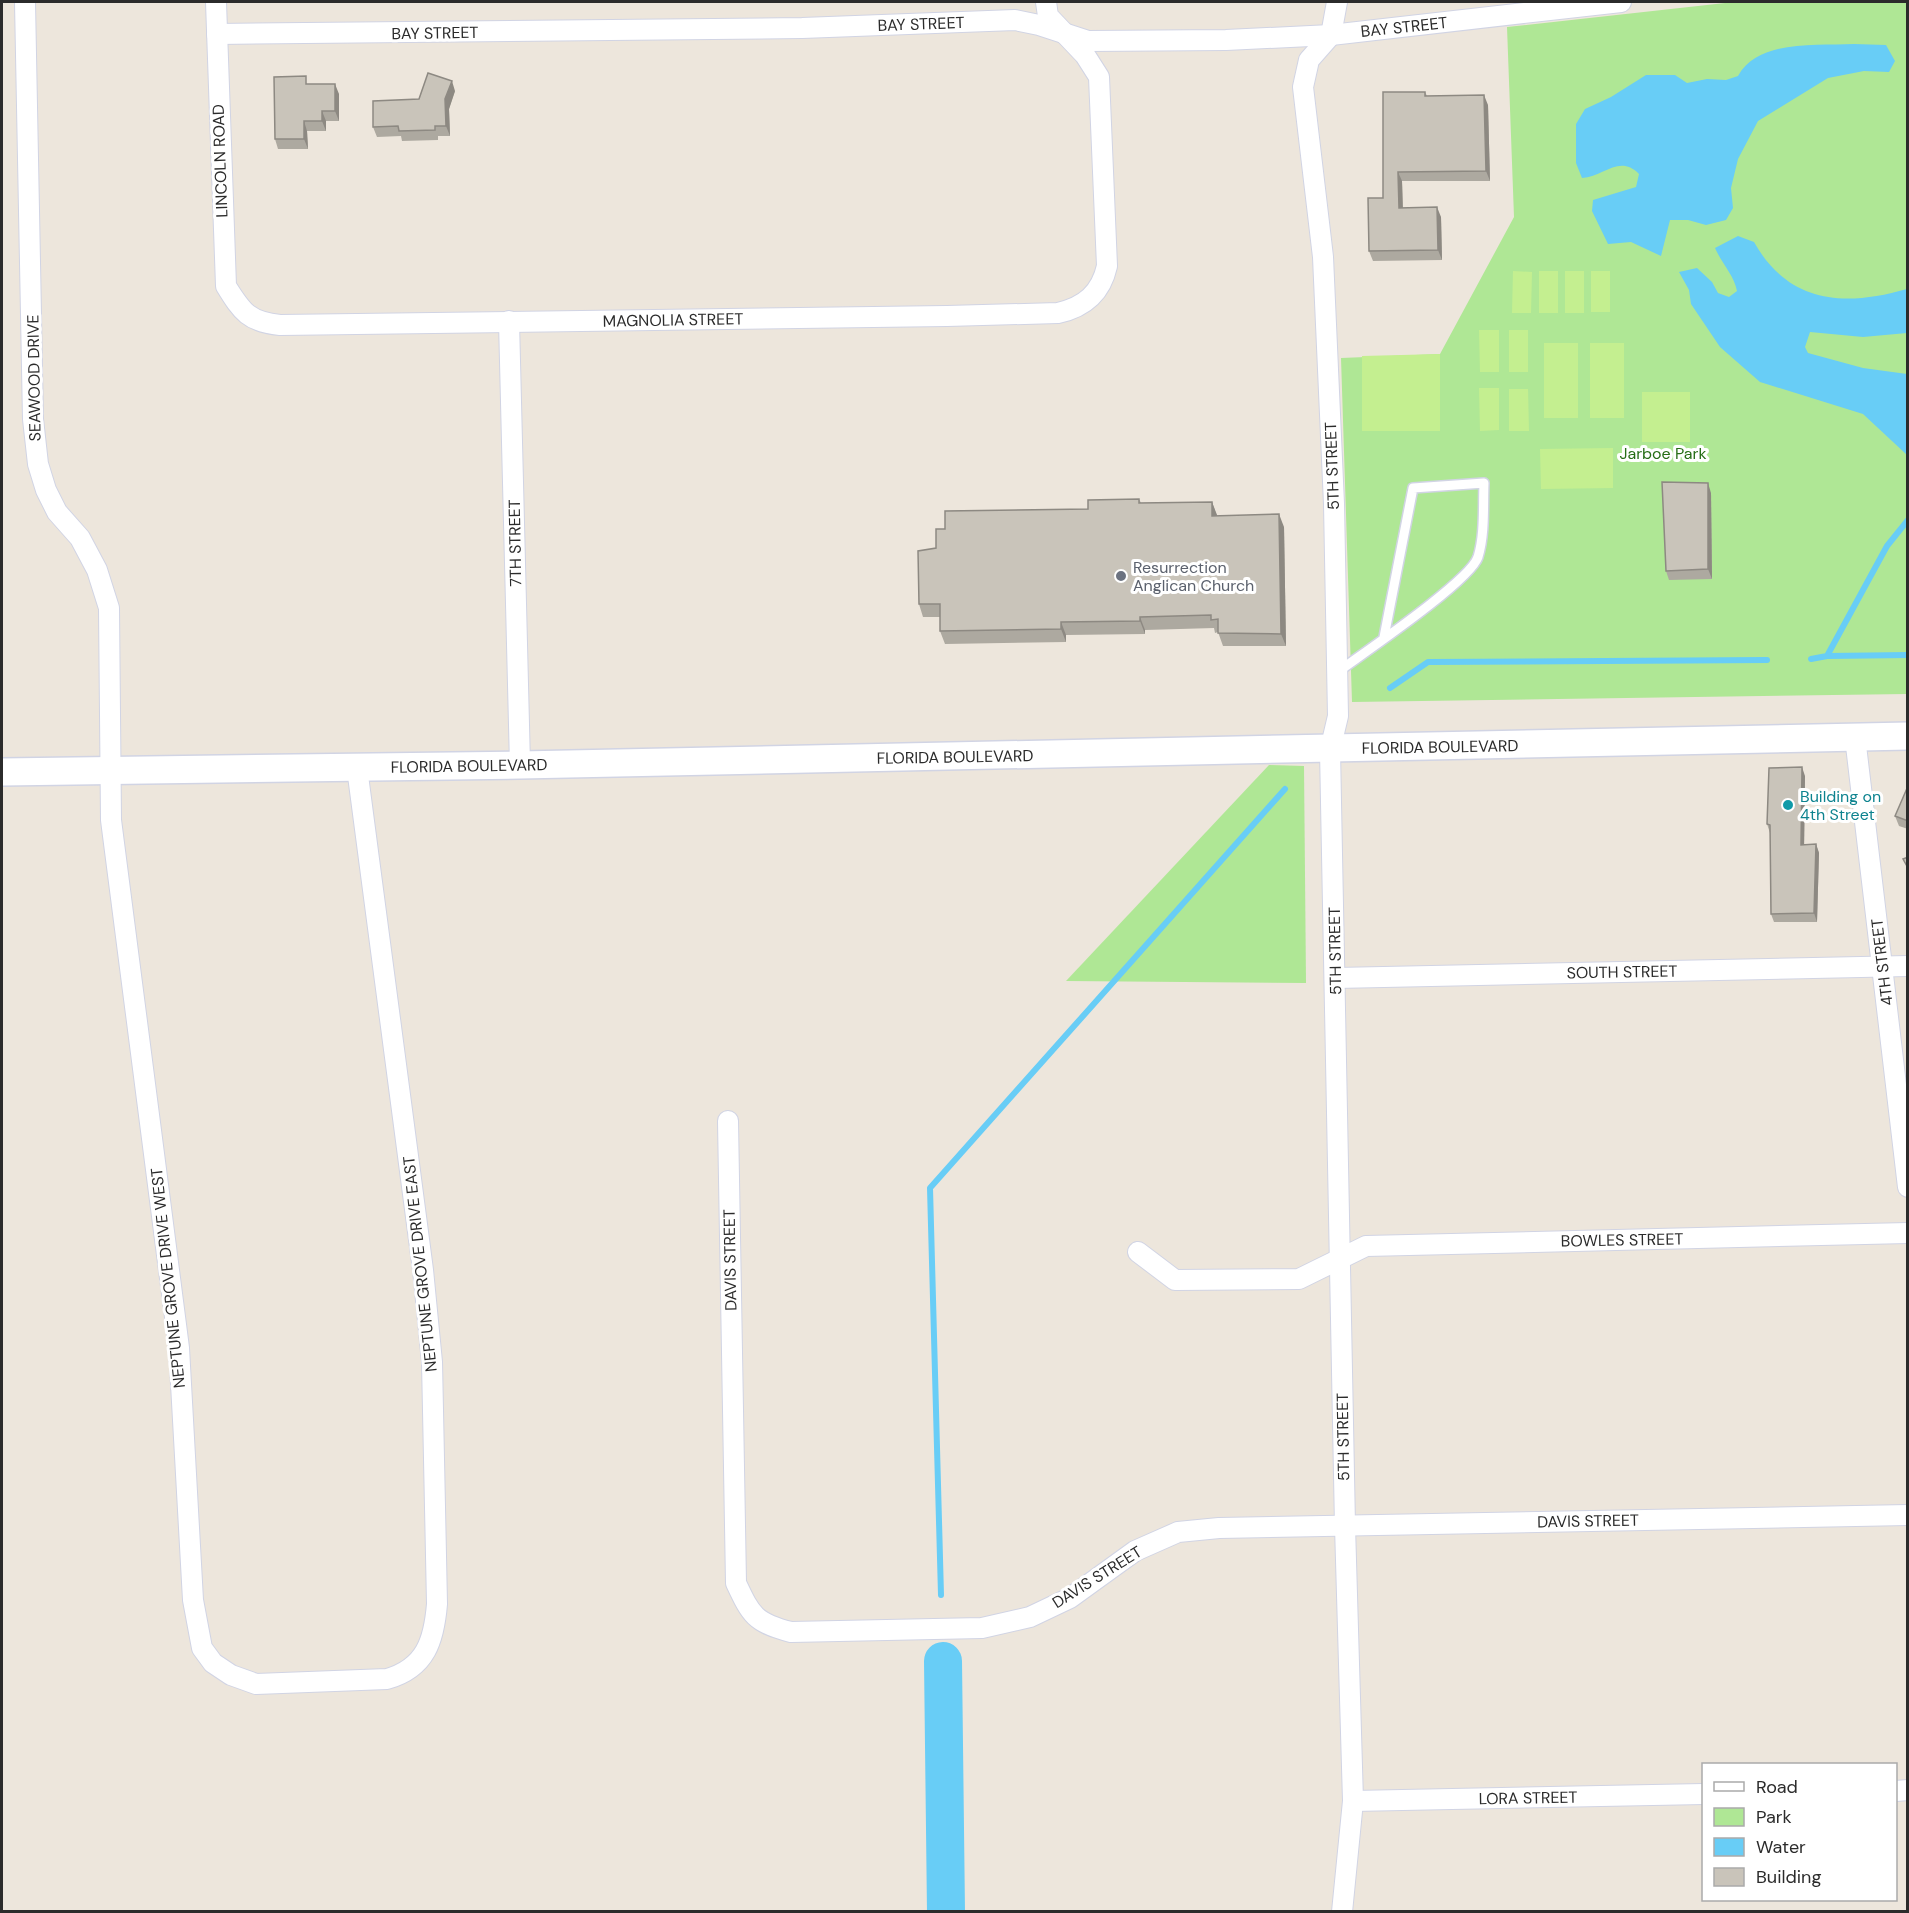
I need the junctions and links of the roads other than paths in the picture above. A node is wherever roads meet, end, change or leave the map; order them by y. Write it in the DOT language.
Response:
graph roads {
  1 [pos="25,2"];
  2 [pos="216,2"];
  3 [pos="1046,2"];
  4 [pos="1337,2"];
  5 [pos="1621,2"];
  6 [pos="1063,33"];
  7 [pos="217,34"];
  8 [pos="1331,35"];
  9 [pos="245,314"];
  10 [pos="509,321"];
  11 [pos="1384,637"];
  12 [pos="1337,672"];
  13 [pos="1908,736"];
  14 [pos="1855,737"];
  15 [pos="1330,750"];
  16 [pos="520,765"];
  17 [pos="357,768"];
  18 [pos="2,772"];
  19 [pos="111,772"];
  20 [pos="1883,966"];
  21 [pos="1908,966"];
  22 [pos="1336,978"];
  23 [pos="728,1121"];
  24 [pos="1908,1187"];
  25 [pos="1908,1233"];
  26 [pos="1138,1252"];
  27 [pos="1340,1260"];
  28 [pos="1908,1515"];
  29 [pos="1345,1526"];
  30 [pos="327,1682"];
  31 [pos="1702,1794"];
  32 [pos="1353,1801"];
  33 [pos="1342,1911"];
  1 -- 19 [label="street, SEAWOOD DRIVE"];
  2 -- 7 [label="street, LINCOLN ROAD"];
  3 -- 6 [label="street"];
  4 -- 8 [label="street"];
  5 -- 8 [label="street, BAY STREET"];
  6 -- 7 [label="street, BAY STREET"];
  6 -- 8 [label="street, BAY STREET"];
  6 -- 10 [label="street, MAGNOLIA STREET"];
  7 -- 9 [label="street, LINCOLN ROAD"];
  8 -- 12 [label="street, 5TH STREET"];
  9 -- 10 [label="street, MAGNOLIA STREET"];
  10 -- 16 [label="street, 7TH STREET"];
  11 -- 11 [label="lane"];
  11 -- 12 [label="lane"];
  12 -- 15 [label="street, 5TH STREET"];
  13 -- 14 [label="street, FLORIDA BOULEVARD"];
  14 -- 15 [label="street, FLORIDA BOULEVARD"];
  14 -- 20 [label="street, 4TH STREET"];
  15 -- 16 [label="street, FLORIDA BOULEVARD"];
  15 -- 22 [label="street, 5TH STREET"];
  16 -- 17 [label="street, FLORIDA BOULEVARD"];
  17 -- 19 [label="street, FLORIDA BOULEVARD"];
  17 -- 30 [label="street, NEPTUNE GROVE DRIVE EAST"];
  18 -- 19 [label="street, FLORIDA BOULEVARD"];
  19 -- 30 [label="street, NEPTUNE GROVE DRIVE WEST"];
  20 -- 21 [label="street, SOUTH STREET"];
  20 -- 22 [label="street, SOUTH STREET"];
  20 -- 24 [label="street, 4TH STREET"];
  22 -- 27 [label="street, 5TH STREET"];
  23 -- 29 [label="street, DAVIS STREET"];
  25 -- 27 [label="street, BOWLES STREET"];
  26 -- 27 [label="street, BOWLES STREET"];
  27 -- 29 [label="street, 5TH STREET"];
  28 -- 29 [label="street, DAVIS STREET"];
  29 -- 32 [label="street, 5TH STREET"];
  31 -- 32 [label="street, LORA STREET"];
  32 -- 33 [label="street, 5TH STREET"];
}
